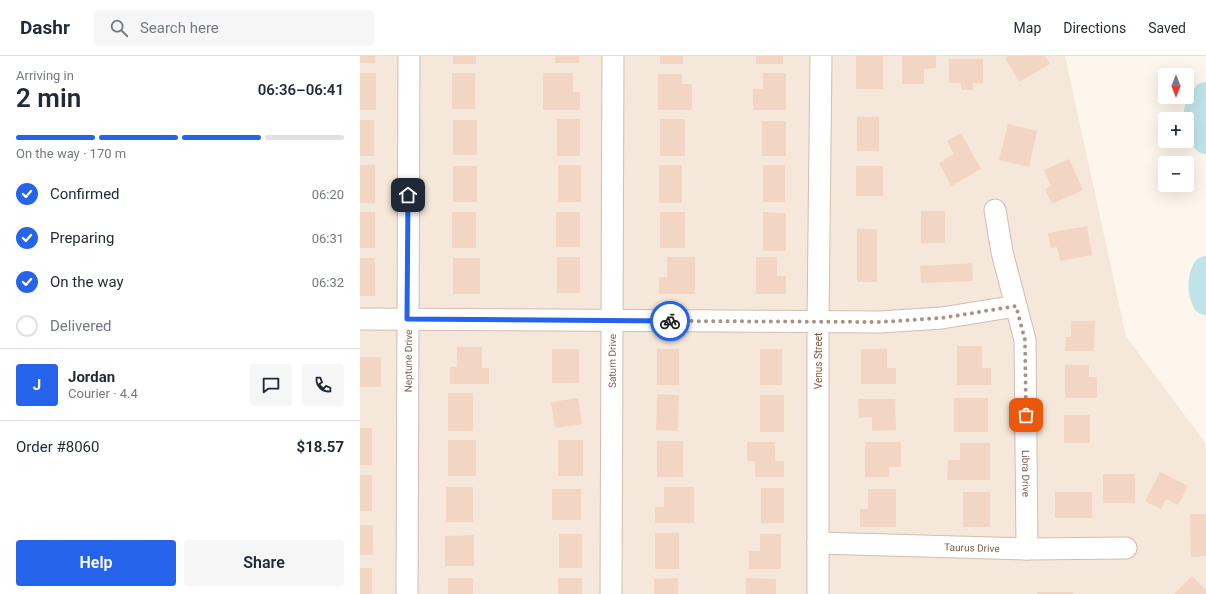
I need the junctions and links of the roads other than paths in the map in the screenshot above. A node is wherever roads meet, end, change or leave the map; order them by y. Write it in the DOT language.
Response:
graph roads {
  1 [pos="409,56"];
  2 [pos="613,56"];
  3 [pos="821,56"];
  4 [pos="995,210"];
  5 [pos="1016,306"];
  6 [pos="360,319"];
  7 [pos="407,319"];
  8 [pos="612,320"];
  9 [pos="818,321"];
  10 [pos="818,543"];
  11 [pos="1126,548"];
  12 [pos="1027,549"];
  13 [pos="407,594"];
  14 [pos="611,594"];
  15 [pos="818,594"];
  1 -- 7 [label="street, Neptune Drive"];
  2 -- 8 [label="street, Saturn Drive"];
  3 -- 9 [label="street, Venus Street"];
  4 -- 5 [label="street, Libra Drive"];
  5 -- 9 [label="street"];
  5 -- 12 [label="street, Libra Drive"];
  6 -- 7 [label="street"];
  7 -- 8 [label="street"];
  7 -- 13 [label="street, Neptune Drive"];
  8 -- 9 [label="street"];
  8 -- 14 [label="street, Saturn Drive"];
  9 -- 10 [label="street, Venus Street"];
  10 -- 12 [label="street, Taurus Drive"];
  10 -- 15 [label="street, Venus Street"];
  11 -- 12 [label="street, Taurus Drive"];
}
